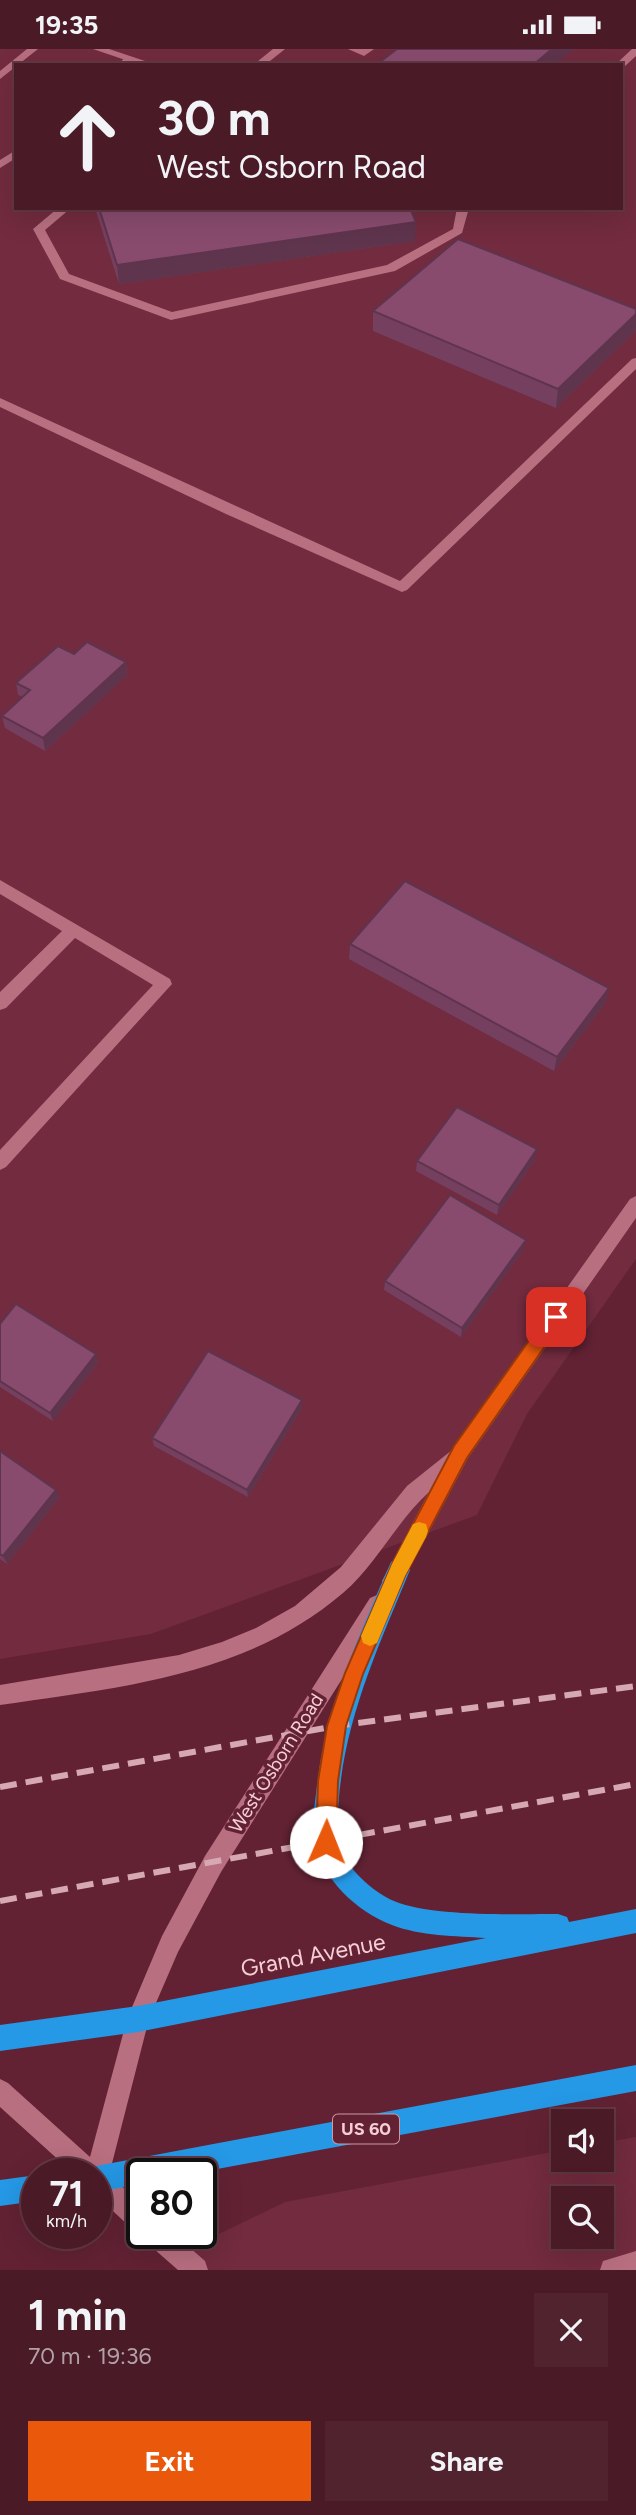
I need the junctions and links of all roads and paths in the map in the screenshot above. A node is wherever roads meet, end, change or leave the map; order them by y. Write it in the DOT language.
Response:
graph roads {
  1 [pos="33,49"];
  2 [pos="98,49"];
  3 [pos="280,49"];
  4 [pos="353,49"];
  5 [pos="369,49"];
  6 [pos="636,51"];
  7 [pos="126,62"];
  8 [pos="16,63"];
  9 [pos="261,63"];
  10 [pos="622,63"];
  11 [pos="14,65"];
  12 [pos="0,76"];
  13 [pos="63,210"];
  14 [pos="463,210"];
  15 [pos="636,362"];
  16 [pos="0,402"];
  17 [pos="0,886"];
  18 [pos="74,930"];
  19 [pos="0,1003"];
  20 [pos="0,1162"];
  21 [pos="636,1204"];
  22 [pos="461,1452"];
  23 [pos="399,1570"];
  24 [pos="0,1695"];
  25 [pos="636,1921"];
  26 [pos="608,1926"];
  27 [pos="138,2019"];
  28 [pos="0,2038"];
  29 [pos="636,2078"];
  30 [pos="0,2091"];
  31 [pos="74,2158"];
  32 [pos="102,2158"];
  33 [pos="112,2176"];
  34 [pos="21,2190"];
  35 [pos="0,2193"];
  36 [pos="112,2194"];
  37 [pos="126,2206"];
  38 [pos="173,2249"];
  39 [pos="636,2263"];
  40 [pos="196,2270"];
  41 [pos="612,2270"];
  1 -- 8 [label="street"];
  2 -- 7 [label="street"];
  3 -- 9 [label="street"];
  4 -- 5 [label="street"];
  6 -- 10 [label="street"];
  11 -- 12 [label="street"];
  13 -- 14 [label="street"];
  15 -- 16 [label="street"];
  17 -- 18 [label="street"];
  18 -- 19 [label="street"];
  18 -- 20 [label="street"];
  21 -- 22 [label="street, West Osborn Road"];
  22 -- 23 [label="street, West Osborn Road"];
  22 -- 24 [label="street"];
  23 -- 26 [label="highway"];
  23 -- 27 [label="street, West Osborn Road"];
  25 -- 26 [label="highway, Grand Avenue"];
  26 -- 27 [label="highway, Grand Avenue"];
  27 -- 28 [label="highway, Grand Avenue"];
  27 -- 32 [label="street, West Osborn Road"];
  29 -- 33 [label="highway, US 60"];
  30 -- 31 [label="street"];
  34 -- 35 [label="highway"];
  36 -- 37 [label="street"];
  38 -- 40 [label="street"];
  39 -- 41 [label="street"];
}
